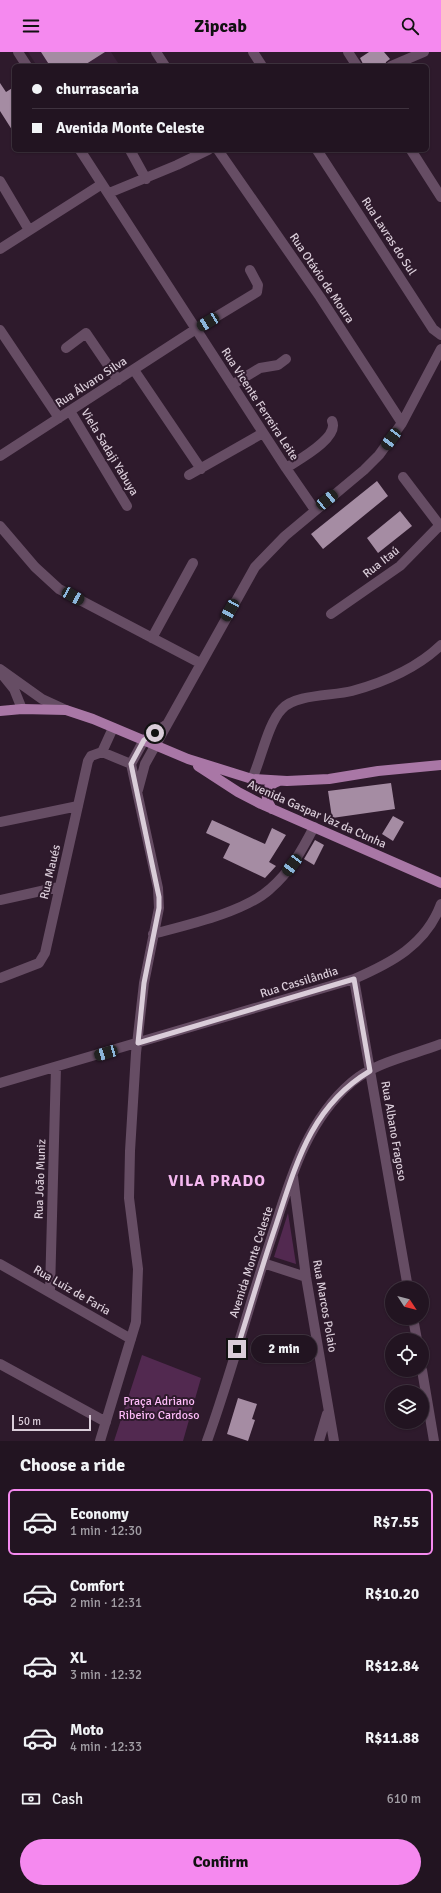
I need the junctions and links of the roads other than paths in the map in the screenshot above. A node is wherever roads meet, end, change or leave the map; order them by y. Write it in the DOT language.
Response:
graph roads {
  1 [pos="18,52"];
  2 [pos="156,52"];
  3 [pos="254,52"];
  4 [pos="348,52"];
  5 [pos="424,52"];
  6 [pos="26,64"];
  7 [pos="164,64"];
  8 [pos="261,64"];
  9 [pos="355,64"];
  10 [pos="396,64"];
  11 [pos="81,152"];
  12 [pos="131,152"];
  13 [pos="204,152"];
  14 [pos="219,152"];
  15 [pos="318,152"];
  16 [pos="412,152"];
  17 [pos="146,179"];
  18 [pos="0,181"];
  19 [pos="102,184"];
  20 [pos="109,194"];
  21 [pos="441,197"];
  22 [pos="29,230"];
  23 [pos="0,248"];
  24 [pos="250,270"];
  25 [pos="196,329"];
  26 [pos="0,330"];
  27 [pos="441,335"];
  28 [pos="66,348"];
  29 [pos="441,349"];
  30 [pos="286,359"];
  31 [pos="134,370"];
  32 [pos="118,380"];
  33 [pos="232,385"];
  34 [pos="70,411"];
  35 [pos="59,418"];
  36 [pos="332,421"];
  37 [pos="402,423"];
  38 [pos="263,433"];
  39 [pos="0,456"];
  40 [pos="286,468"];
  41 [pos="201,469"];
  42 [pos="189,475"];
  43 [pos="403,477"];
  44 [pos="127,506"];
  45 [pos="315,510"];
  46 [pos="0,526"];
  47 [pos="440,526"];
  48 [pos="192,563"];
  49 [pos="331,614"];
  50 [pos="152,638"];
  51 [pos="441,645"];
  52 [pos="200,663"];
  53 [pos="0,670"];
  54 [pos="22,709"];
  55 [pos="66,710"];
  56 [pos="0,711"];
  57 [pos="166,725"];
  58 [pos="113,728"];
  59 [pos="144,740"];
  60 [pos="155,745"];
  61 [pos="102,752"];
  62 [pos="188,759"];
  63 [pos="131,764"];
  64 [pos="441,765"];
  65 [pos="252,779"];
  66 [pos="279,781"];
  67 [pos="138,792"];
  68 [pos="78,806"];
  69 [pos="272,809"];
  70 [pos="0,822"];
  71 [pos="314,827"];
  72 [pos="441,883"];
  73 [pos="60,887"];
  74 [pos="0,900"];
  75 [pos="441,904"];
  76 [pos="153,934"];
  77 [pos="0,978"];
  78 [pos="354,979"];
  79 [pos="138,1043"];
  80 [pos="441,1044"];
  81 [pos="56,1068"];
  82 [pos="370,1071"];
  83 [pos="0,1083"];
  84 [pos="292,1175"];
  85 [pos="263,1263"];
  86 [pos="0,1264"];
  87 [pos="306,1277"];
  88 [pos="407,1281"];
  89 [pos="50,1291"];
  90 [pos="131,1339"];
  91 [pos="0,1364"];
  92 [pos="423,1377"];
  93 [pos="328,1412"];
  94 [pos="106,1422"];
  95 [pos="100,1441"];
  96 [pos="207,1441"];
  97 [pos="319,1441"];
  98 [pos="334,1441"];
  99 [pos="434,1441"];
  1 -- 6 [label="street"];
  2 -- 7 [label="street"];
  3 -- 8 [label="street"];
  4 -- 9 [label="street"];
  5 -- 10 [label="street"];
  11 -- 19 [label="street, Rua Vicente Ferreira Leite"];
  12 -- 17 [label="street"];
  13 -- 17 [label="street"];
  14 -- 37 [label="street, Rua Otávio de Moura"];
  15 -- 27 [label="street, Rua Lavras do Sul"];
  16 -- 21 [label="street"];
  17 -- 20 [label="street"];
  18 -- 22 [label="street"];
  19 -- 20 [label="street, Rua Vicente Ferreira Leite"];
  19 -- 22 [label="street"];
  20 -- 25 [label="street, Rua Vicente Ferreira Leite"];
  22 -- 23 [label="street"];
  24 -- 25 [label="street, Rua Álvaro Silva"];
  25 -- 31 [label="street, Rua Álvaro Silva"];
  25 -- 33 [label="street, Rua Vicente Ferreira Leite"];
  26 -- 35 [label="street"];
  28 -- 32 [label="street"];
  29 -- 37 [label="street"];
  30 -- 33 [label="street"];
  31 -- 32 [label="street, Rua Álvaro Silva"];
  31 -- 41 [label="street"];
  32 -- 34 [label="street, Rua Álvaro Silva"];
  33 -- 38 [label="street, Rua Vicente Ferreira Leite"];
  34 -- 35 [label="street, Rua Álvaro Silva"];
  34 -- 44 [label="street, Viela Sadaji Yabuya"];
  35 -- 39 [label="street, Rua Álvaro Silva"];
  36 -- 40 [label="street"];
  37 -- 45 [label="street"];
  38 -- 40 [label="street, Rua Vicente Ferreira Leite"];
  38 -- 41 [label="street"];
  40 -- 45 [label="street, Rua Vicente Ferreira Leite"];
  41 -- 42 [label="street"];
  43 -- 47 [label="street"];
  45 -- 52 [label="street"];
  46 -- 50 [label="street"];
  47 -- 49 [label="street, Rua Itaú"];
  48 -- 50 [label="street"];
  50 -- 52 [label="street"];
  51 -- 65 [label="street"];
  52 -- 57 [label="street"];
  53 -- 54 [label="street"];
  53 -- 55 [label="street"];
  54 -- 55 [label="main road"];
  54 -- 56 [label="main road"];
  55 -- 58 [label="main road"];
  57 -- 59 [label="street"];
  57 -- 60 [label="street"];
  58 -- 59 [label="main road"];
  58 -- 61 [label="street, Rua Maués"];
  59 -- 60 [label="main road"];
  59 -- 63 [label="street"];
  60 -- 62 [label="main road"];
  60 -- 67 [label="street"];
  61 -- 63 [label="street"];
  61 -- 68 [label="street, Rua Maués"];
  62 -- 65 [label="main road"];
  62 -- 69 [label="main road, Avenida Gaspar Vaz da Cunha"];
  63 -- 67 [label="street"];
  64 -- 66 [label="main road"];
  65 -- 66 [label="main road"];
  66 -- 69 [label="main road"];
  67 -- 76 [label="street"];
  68 -- 70 [label="street"];
  68 -- 73 [label="street, Rua Maués"];
  69 -- 71 [label="main road, Avenida Gaspar Vaz da Cunha"];
  71 -- 72 [label="main road, Avenida Gaspar Vaz da Cunha"];
  71 -- 76 [label="street"];
  73 -- 74 [label="street"];
  73 -- 77 [label="street, Rua Maués"];
  75 -- 78 [label="street, Rua Cassilândia"];
  76 -- 79 [label="street"];
  78 -- 79 [label="street, Rua Cassilândia"];
  78 -- 82 [label="street, Rua Albano Fragoso"];
  79 -- 81 [label="street, Rua Cassilândia"];
  79 -- 90 [label="street"];
  80 -- 82 [label="street, Avenida Monte Celeste"];
  81 -- 83 [label="street, Rua Cassilândia"];
  81 -- 89 [label="street, Rua João Muniz"];
  82 -- 84 [label="street, Avenida Monte Celeste"];
  82 -- 88 [label="street, Rua Albano Fragoso"];
  84 -- 85 [label="street, Avenida Monte Celeste"];
  84 -- 87 [label="street, Rua Marcos Polaio"];
  85 -- 87 [label="street"];
  85 -- 96 [label="street, Avenida Monte Celeste"];
  86 -- 89 [label="street, Rua Luiz de Faria"];
  87 -- 93 [label="street, Rua Marcos Polaio"];
  89 -- 90 [label="street, Rua Luiz de Faria"];
  90 -- 94 [label="street"];
  91 -- 94 [label="street"];
  92 -- 99 [label="street"];
  93 -- 97 [label="street"];
  93 -- 98 [label="street, Rua Marcos Polaio"];
  94 -- 95 [label="street"];
}
